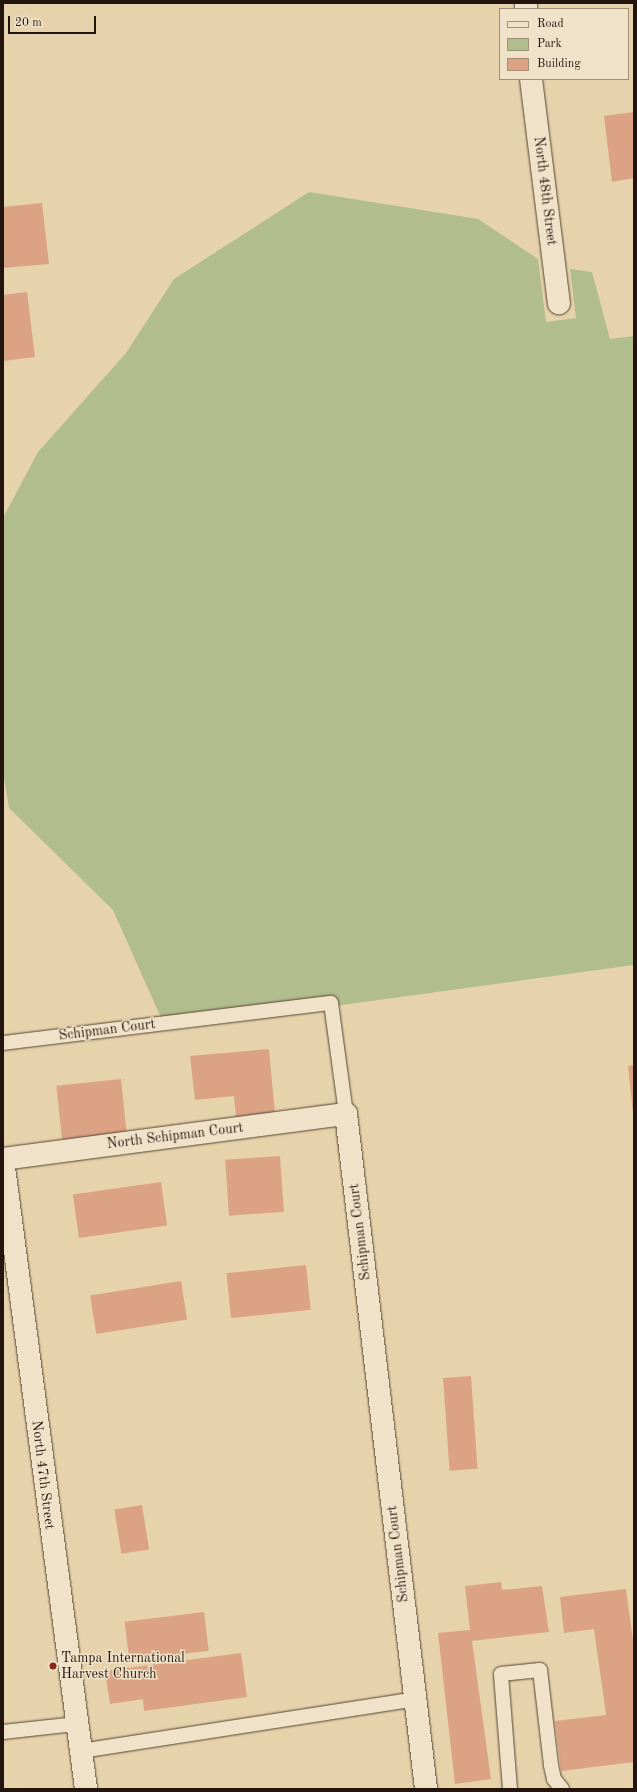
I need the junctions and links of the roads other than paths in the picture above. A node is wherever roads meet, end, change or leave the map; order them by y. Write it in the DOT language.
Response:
graph roads {
  1 [pos="532,80"];
  2 [pos="559,303"];
  3 [pos="3,1043"];
  4 [pos="346,1114"];
  5 [pos="3,1159"];
  6 [pos="416,1699"];
  7 [pos="75,1724"];
  8 [pos="3,1732"];
  9 [pos="81,1751"];
  10 [pos="86,1789"];
  11 [pos="426,1789"];
  12 [pos="510,1789"];
  13 [pos="562,1789"];
  1 -- 2 [label="street, North 48th Street"];
  3 -- 4 [label="lane, Schipman Court"];
  4 -- 5 [label="street, North Schipman Court"];
  4 -- 6 [label="street, Schipman Court"];
  5 -- 7 [label="street, North 47th Street"];
  6 -- 9 [label="lane"];
  6 -- 11 [label="street, Schipman Court"];
  7 -- 8 [label="lane"];
  7 -- 9 [label="street, North 47th Street"];
  9 -- 10 [label="street, North 47th Street"];
  12 -- 13 [label="lane"];
}
